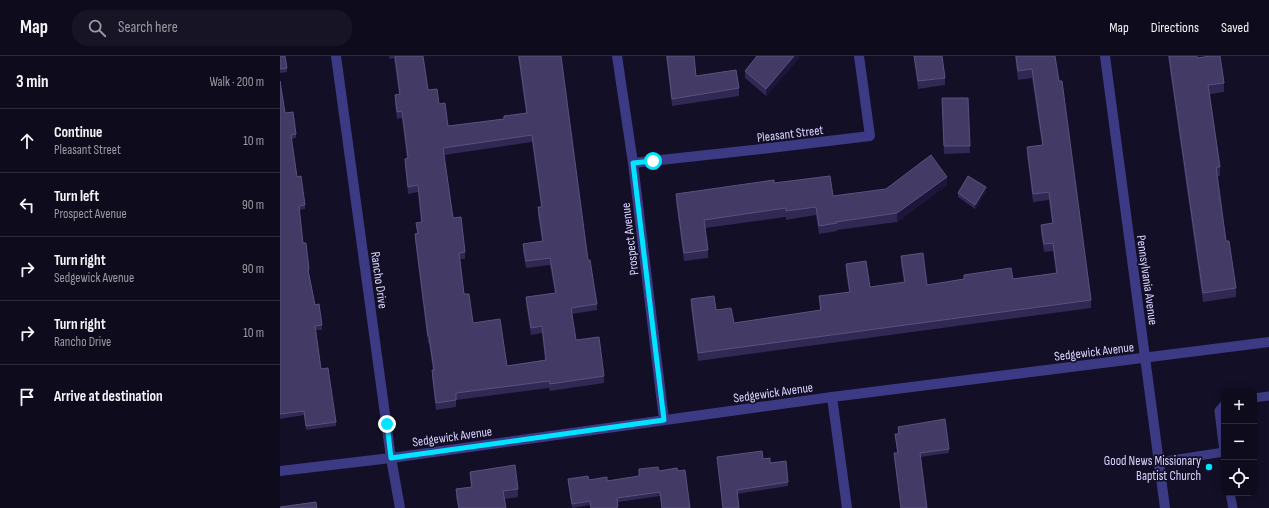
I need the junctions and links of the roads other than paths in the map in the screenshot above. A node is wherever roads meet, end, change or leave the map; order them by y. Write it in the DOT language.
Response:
graph roads {
  1 [pos="336,56"];
  2 [pos="617,56"];
  3 [pos="859,56"];
  4 [pos="1105,56"];
  5 [pos="633,163"];
  6 [pos="1269,342"];
  7 [pos="1145,358"];
  8 [pos="1269,396"];
  9 [pos="832,397"];
  10 [pos="1257,398"];
  11 [pos="1221,409"];
  12 [pos="664,420"];
  13 [pos="1221,427"];
  14 [pos="1221,452"];
  15 [pos="391,458"];
  16 [pos="1159,462"];
  17 [pos="280,471"];
  18 [pos="1230,496"];
  19 [pos="400,508"];
  20 [pos="848,508"];
  21 [pos="1165,508"];
  22 [pos="1232,508"];
  1 -- 15 [label="street, Rancho Drive"];
  2 -- 5 [label="street, Prospect Avenue"];
  3 -- 5 [label="street, Pleasant Street"];
  4 -- 7 [label="street, Pennsylvania Avenue"];
  5 -- 12 [label="street, Prospect Avenue"];
  6 -- 7 [label="street, Sedgewick Avenue"];
  7 -- 9 [label="street, Sedgewick Avenue"];
  7 -- 16 [label="street, Pennsylvania Avenue"];
  8 -- 10 [label="lane"];
  9 -- 12 [label="street, Sedgewick Avenue"];
  9 -- 20 [label="street"];
  11 -- 13 [label="lane"];
  12 -- 15 [label="street, Sedgewick Avenue"];
  14 -- 16 [label="lane"];
  15 -- 17 [label="street, Sedgewick Avenue"];
  15 -- 19 [label="street, Rancho Drive"];
  16 -- 21 [label="street, Pennsylvania Avenue"];
  18 -- 22 [label="lane"];
}
